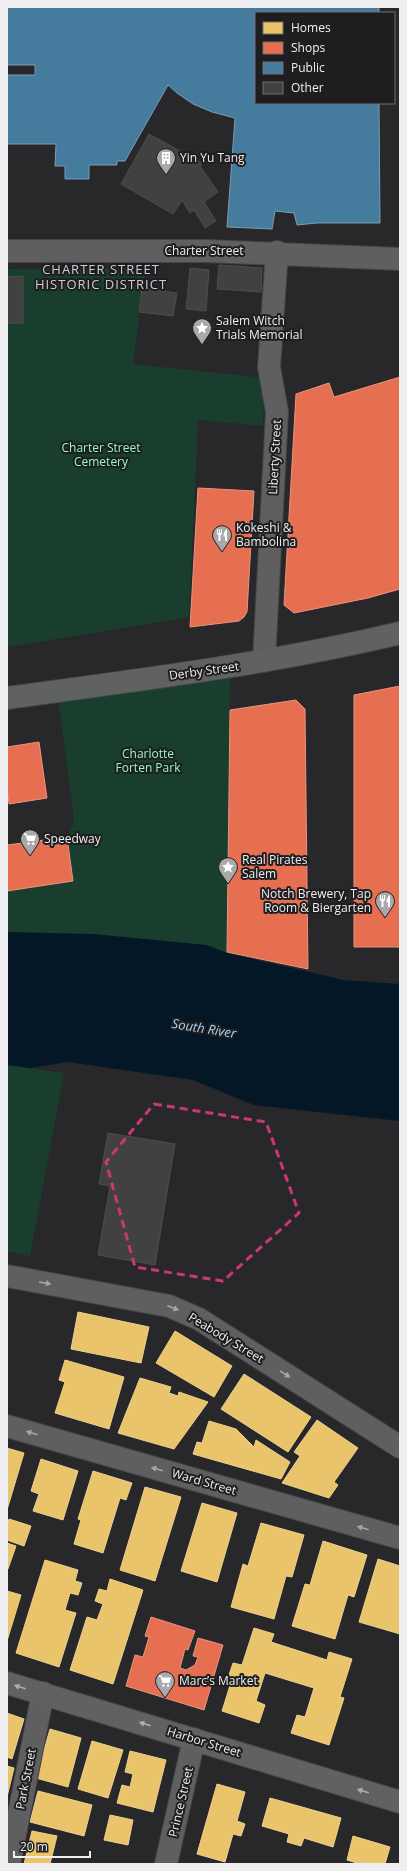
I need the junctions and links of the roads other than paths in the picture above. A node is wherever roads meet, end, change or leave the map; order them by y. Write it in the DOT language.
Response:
graph roads {
  1 [pos="7,251"];
  2 [pos="277,252"];
  3 [pos="399,255"];
  4 [pos="400,633"];
  5 [pos="264,661"];
  6 [pos="7,698"];
  7 [pos="7,1276"];
  8 [pos="7,1426"];
  9 [pos="400,1447"];
  10 [pos="400,1538"];
  11 [pos="7,1682"];
  12 [pos="43,1694"];
  13 [pos="194,1739"];
  14 [pos="400,1802"];
  15 [pos="9,1864"];
  16 [pos="166,1864"];
  1 -- 2 [label="street, Charter Street"];
  2 -- 3 [label="street, Charter Street"];
  2 -- 5 [label="street, Liberty Street"];
  4 -- 5 [label="street, Derby Street"];
  5 -- 6 [label="street, Derby Street"];
  7 -- 9 [label="street, Peabody Street, one-way"];
  10 -- 8 [label="street, Ward Street, one-way"];
  12 -- 11 [label="street, Harbor Street, one-way"];
  13 -- 12 [label="street, Harbor Street, one-way"];
  12 -- 15 [label="street, Park Street"];
  14 -- 13 [label="street, Harbor Street, one-way"];
  13 -- 16 [label="street, Prince Street"];
}
